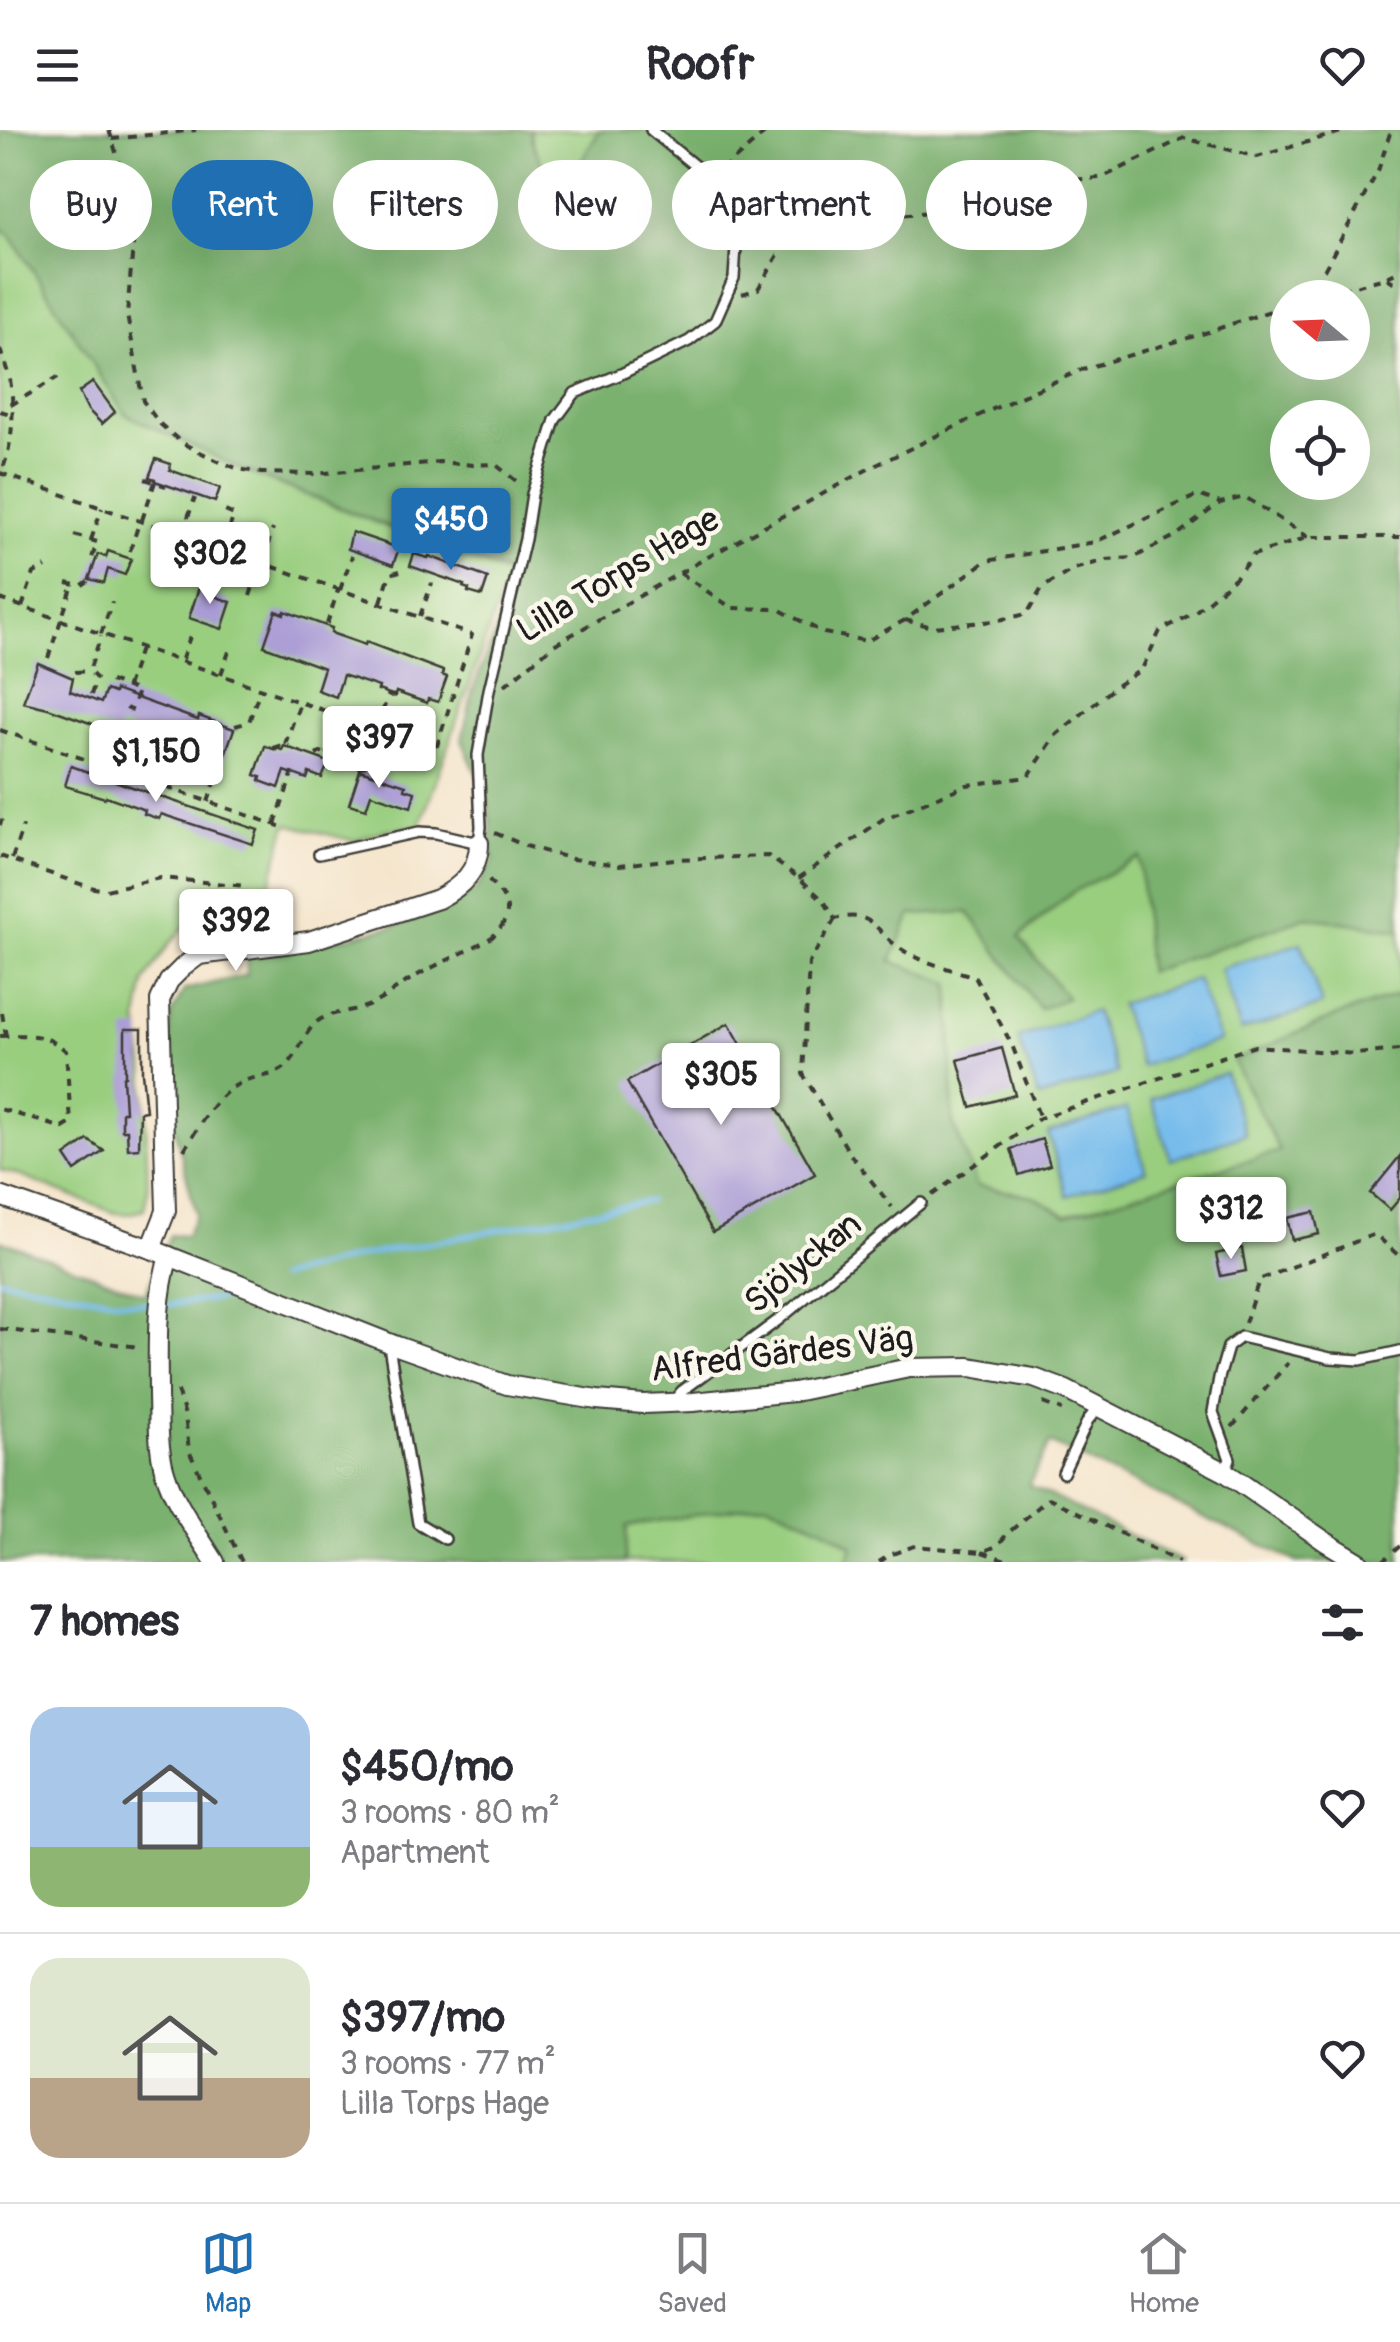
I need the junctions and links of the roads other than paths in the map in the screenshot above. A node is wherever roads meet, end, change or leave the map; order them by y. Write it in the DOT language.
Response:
graph roads {
  1 [pos="652,130"];
  2 [pos="480,835"];
  3 [pos="319,854"];
  4 [pos="0,1196"];
  5 [pos="920,1203"];
  6 [pos="160,1253"];
  7 [pos="389,1343"];
  8 [pos="1400,1351"];
  9 [pos="676,1403"];
  10 [pos="1098,1408"];
  11 [pos="1225,1472"];
  12 [pos="1063,1473"];
  13 [pos="444,1539"];
  14 [pos="215,1562"];
  15 [pos="1359,1562"];
  1 -- 2 [label="lane"];
  2 -- 3 [label="lane"];
  2 -- 6 [label="street"];
  4 -- 6 [label="street, Alfred Gärdes Väg"];
  5 -- 9 [label="lane, Sjölyckan"];
  6 -- 7 [label="street, Alfred Gärdes Väg"];
  6 -- 14 [label="street"];
  7 -- 9 [label="street, Alfred Gärdes Väg"];
  7 -- 13 [label="lane"];
  8 -- 11 [label="lane"];
  9 -- 10 [label="street, Alfred Gärdes Väg"];
  10 -- 11 [label="street, Alfred Gärdes Väg"];
  10 -- 12 [label="lane"];
  11 -- 15 [label="street, Alfred Gärdes Väg"];
}
